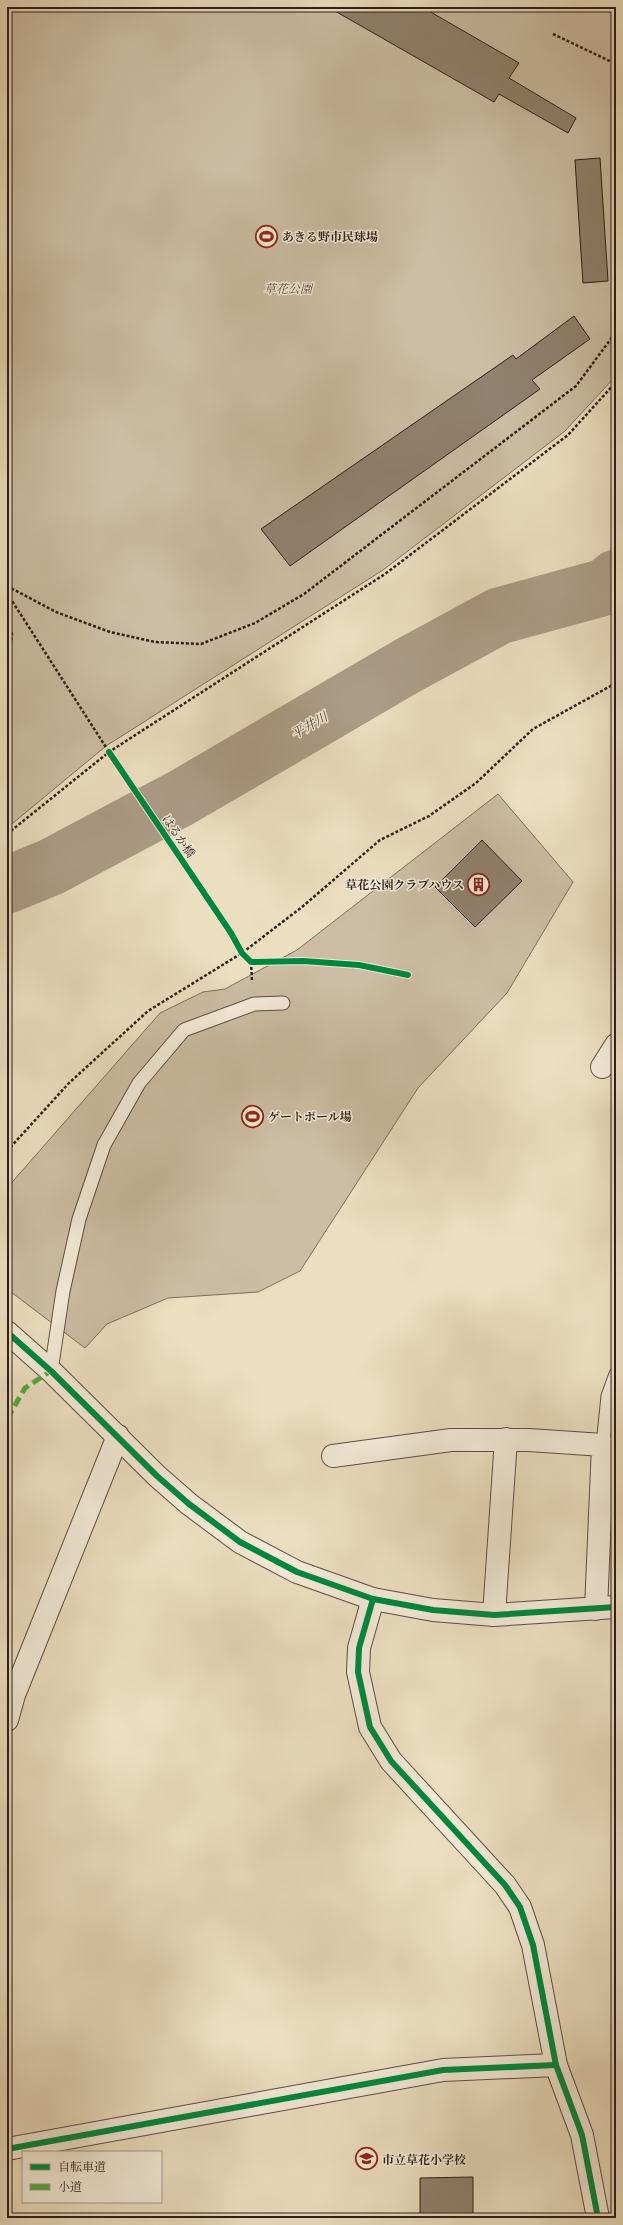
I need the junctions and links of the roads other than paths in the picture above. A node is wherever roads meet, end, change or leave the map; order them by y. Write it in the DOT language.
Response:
graph roads {
  1 [pos="283,1003"];
  2 [pos="616,1045"];
  3 [pos="602,1067"];
  4 [pos="7,1332"];
  5 [pos="51,1371"];
  6 [pos="616,1374"];
  7 [pos="118,1436"];
  8 [pos="506,1440"];
  9 [pos="603,1445"];
  10 [pos="334,1456"];
  11 [pos="373,1599"];
  12 [pos="606,1608"];
  13 [pos="494,1615"];
  14 [pos="7,1720"];
  15 [pos="556,2065"];
  16 [pos="7,2149"];
  17 [pos="598,2218"];
  1 -- 5 [label="lane"];
  2 -- 3 [label="street"];
  4 -- 5 [label="street"];
  5 -- 7 [label="street"];
  6 -- 9 [label="lane"];
  7 -- 11 [label="street"];
  7 -- 14 [label="street"];
  8 -- 9 [label="street"];
  8 -- 10 [label="street"];
  8 -- 13 [label="street"];
  9 -- 12 [label="street"];
  11 -- 13 [label="street"];
  11 -- 15 [label="street"];
  12 -- 13 [label="street"];
  15 -- 16 [label="street"];
  15 -- 17 [label="street"];
}
